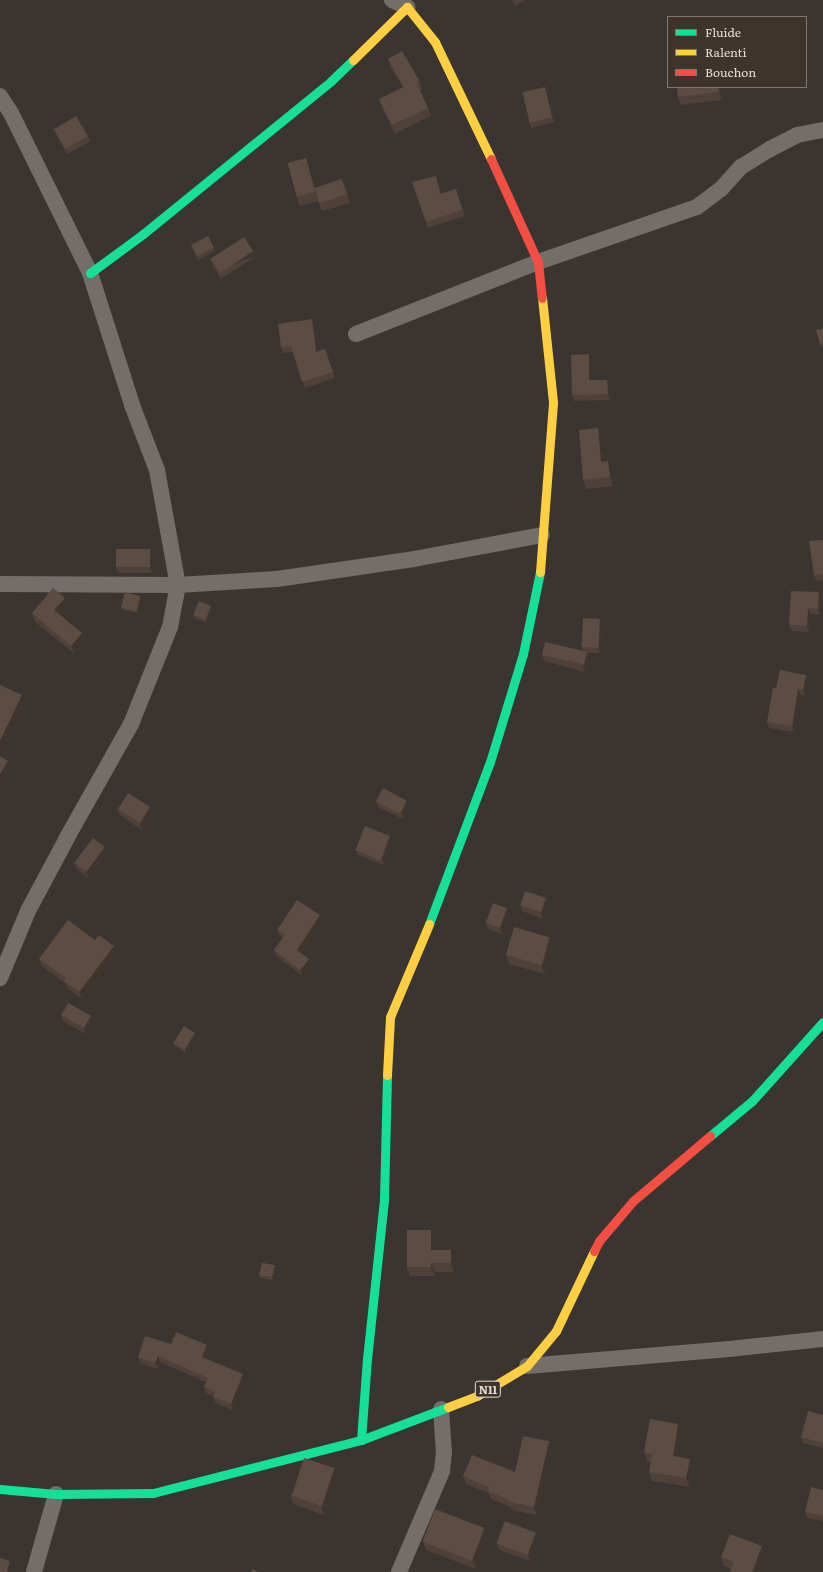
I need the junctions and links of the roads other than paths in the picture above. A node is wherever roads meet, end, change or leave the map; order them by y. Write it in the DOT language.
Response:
graph roads {
  1 [pos="392,0"];
  2 [pos="407,7"];
  3 [pos="0,96"];
  4 [pos="823,130"];
  5 [pos="538,262"];
  6 [pos="90,273"];
  7 [pos="356,334"];
  8 [pos="542,535"];
  9 [pos="0,584"];
  10 [pos="178,585"];
  11 [pos="0,978"];
  12 [pos="823,1022"];
  13 [pos="823,1339"];
  14 [pos="527,1366"];
  15 [pos="441,1409"];
  16 [pos="361,1440"];
  17 [pos="0,1489"];
  18 [pos="56,1494"];
  19 [pos="34,1572"];
  20 [pos="399,1572"];
  1 -- 2 [label="street"];
  2 -- 5 [label="main road"];
  2 -- 6 [label="main road"];
  3 -- 6 [label="street"];
  4 -- 5 [label="street"];
  5 -- 7 [label="street"];
  5 -- 8 [label="main road"];
  6 -- 10 [label="street"];
  8 -- 10 [label="street"];
  8 -- 16 [label="main road"];
  9 -- 10 [label="street"];
  10 -- 11 [label="street"];
  12 -- 14 [label="main road, N11"];
  13 -- 14 [label="street"];
  14 -- 15 [label="main road, N11"];
  15 -- 16 [label="main road, N11"];
  15 -- 20 [label="street"];
  16 -- 18 [label="main road, N11"];
  17 -- 18 [label="main road, N11"];
  18 -- 19 [label="street"];
}
